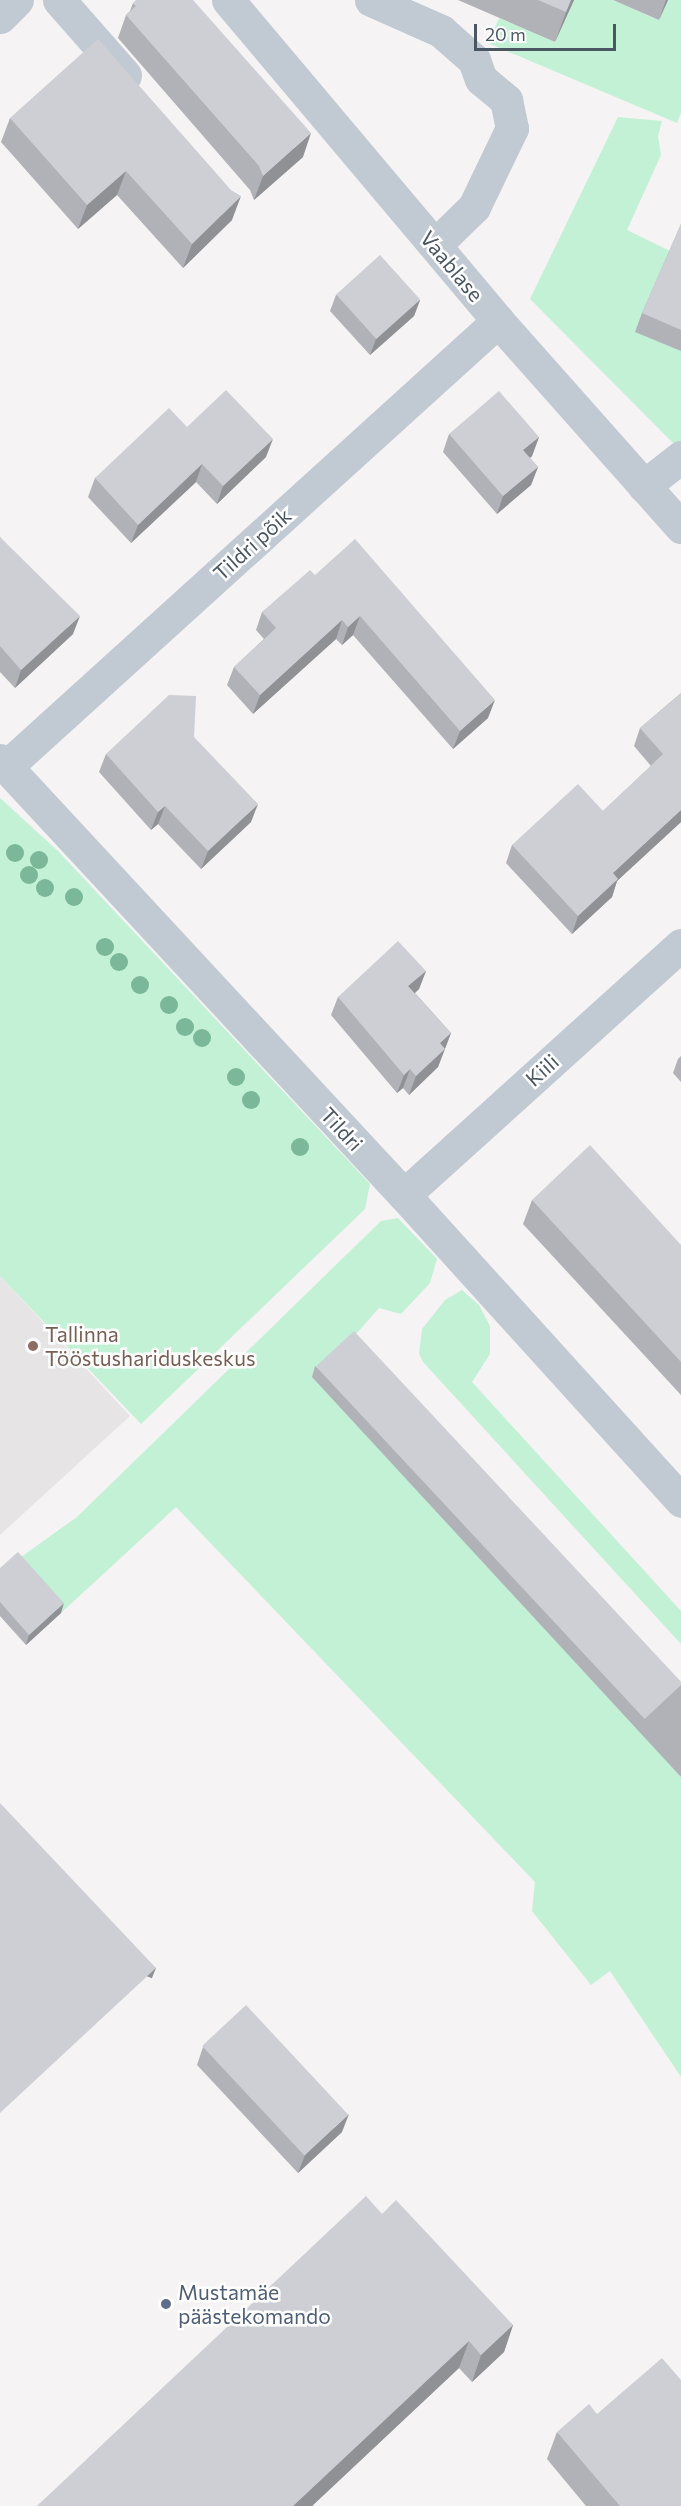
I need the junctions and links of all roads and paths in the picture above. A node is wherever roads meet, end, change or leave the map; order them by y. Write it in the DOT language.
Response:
graph roads {
  1 [pos="17,0"];
  2 [pos="59,0"];
  3 [pos="228,0"];
  4 [pos="371,0"];
  5 [pos="0,17"];
  6 [pos="143,97"];
  7 [pos="435,245"];
  8 [pos="498,321"];
  9 [pos="681,457"];
  10 [pos="644,486"];
  11 [pos="681,527"];
  12 [pos="3,764"];
  13 [pos="681,945"];
  14 [pos="404,1195"];
  15 [pos="681,1501"];
  1 -- 5 [label="street"];
  2 -- 6 [label="street"];
  3 -- 7 [label="street, Vaablase"];
  4 -- 7 [label="street"];
  7 -- 8 [label="street, Vaablase"];
  8 -- 10 [label="street, Vaablase"];
  8 -- 12 [label="street, Tildri põik"];
  9 -- 10 [label="street"];
  10 -- 11 [label="street, Vaablase"];
  12 -- 14 [label="street, Tildri"];
  13 -- 14 [label="street, Kiili"];
  14 -- 15 [label="street, Tildri"];
}
